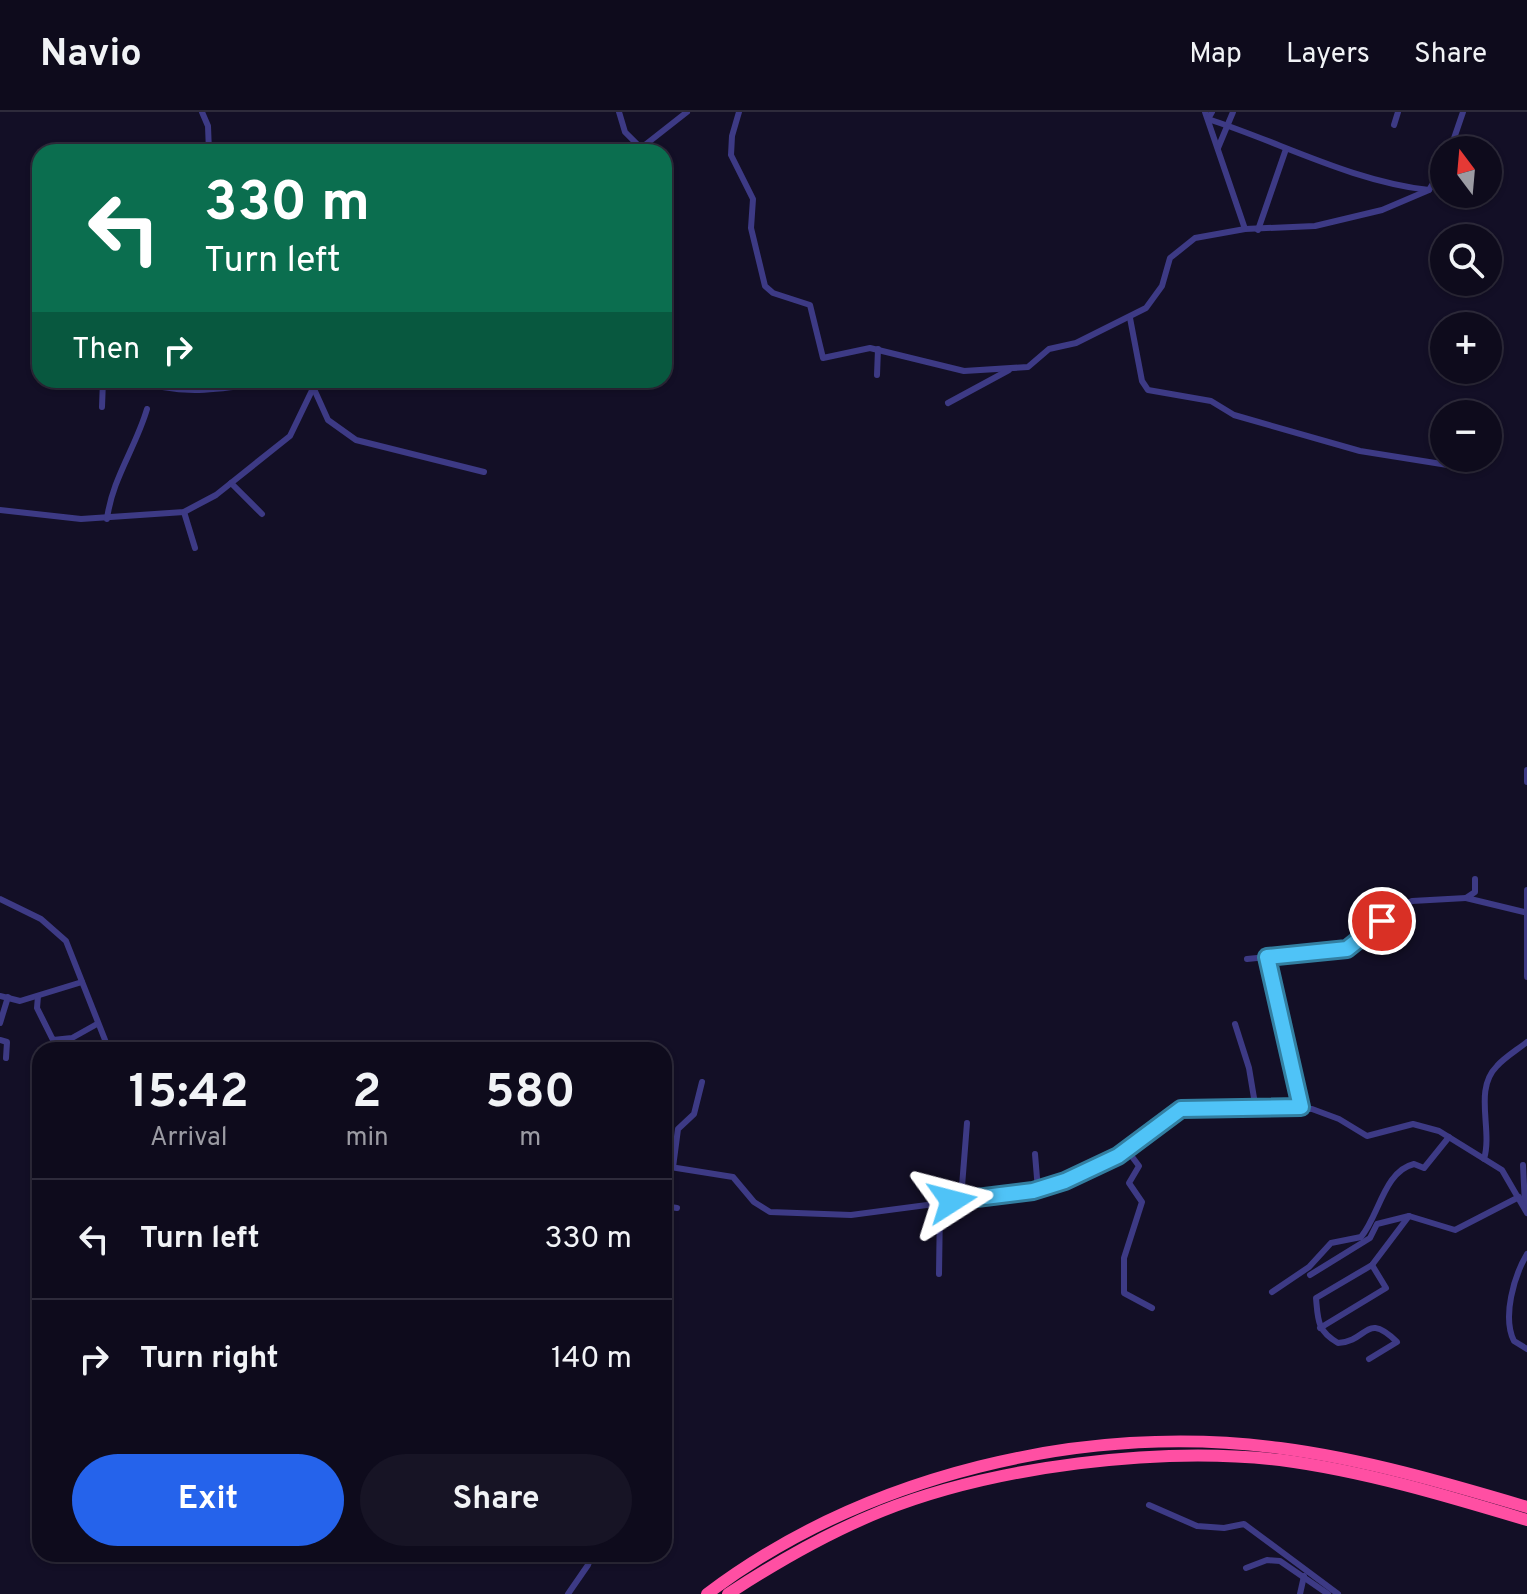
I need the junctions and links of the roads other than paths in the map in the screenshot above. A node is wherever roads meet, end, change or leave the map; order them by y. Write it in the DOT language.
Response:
graph roads {
  1 [pos="202,112"];
  2 [pos="619,112"];
  3 [pos="687,112"];
  4 [pos="739,112"];
  5 [pos="1233,112"];
  6 [pos="1398,112"];
  7 [pos="1463,112"];
  8 [pos="1209,114"];
  9 [pos="1228,125"];
  10 [pos="1394,125"];
  11 [pos="1455,136"];
  12 [pos="209,144"];
  13 [pos="634,144"];
  14 [pos="645,144"];
  15 [pos="1218,148"];
  16 [pos="1286,149"];
  17 [pos="1429,190"];
  18 [pos="1245,229"];
  19 [pos="1258,230"];
  20 [pos="1130,318"];
  21 [pos="878,349"];
  22 [pos="1009,370"];
  23 [pos="877,375"];
  24 [pos="103,388"];
  25 [pos="185,388"];
  26 [pos="205,388"];
  27 [pos="314,389"];
  28 [pos="948,403"];
  29 [pos="102,407"];
  30 [pos="147,409"];
  31 [pos="1430,462"];
  32 [pos="484,472"];
  33 [pos="231,483"];
  34 [pos="0,510"];
  35 [pos="184,512"];
  36 [pos="262,514"];
  37 [pos="107,519"];
  38 [pos="195,548"];
  39 [pos="1527,770"];
  40 [pos="1527,782"];
  41 [pos="1475,879"];
  42 [pos="1527,890"];
  43 [pos="1466,898"];
  44 [pos="0,899"];
  45 [pos="1525,914"];
  46 [pos="1526,953"];
  47 [pos="1267,957"];
  48 [pos="1247,959"];
  49 [pos="1527,977"];
  50 [pos="82,982"];
  51 [pos="0,996"];
  52 [pos="38,996"];
  53 [pos="8,997"];
  54 [pos="0,1023"];
  55 [pos="97,1024"];
  56 [pos="1235,1024"];
  57 [pos="0,1040"];
  58 [pos="105,1042"];
  59 [pos="1527,1042"];
  60 [pos="6,1058"];
  61 [pos="702,1082"];
  62 [pos="1301,1107"];
  63 [pos="1256,1110"];
  64 [pos="967,1123"];
  65 [pos="1449,1137"];
  66 [pos="1127,1150"];
  67 [pos="1035,1154"];
  68 [pos="1484,1159"];
  69 [pos="1523,1165"];
  70 [pos="673,1167"];
  71 [pos="1038,1190"];
  72 [pos="1519,1197"];
  73 [pos="961,1199"];
  74 [pos="940,1204"];
  75 [pos="672,1207"];
  76 [pos="677,1208"];
  77 [pos="1526,1211"];
  78 [pos="1409,1216"];
  79 [pos="1527,1254"];
  80 [pos="1372,1265"];
  81 [pos="939,1274"];
  82 [pos="1310,1275"];
  83 [pos="1272,1292"];
  84 [pos="1152,1308"];
  85 [pos="1320,1328"];
  86 [pos="1527,1349"];
  87 [pos="1369,1359"];
  88 [pos="1149,1505"];
  89 [pos="1527,1507"];
  90 [pos="1527,1520"];
  91 [pos="589,1562"];
  92 [pos="1246,1568"];
  93 [pos="1304,1576"];
  94 [pos="568,1594"];
  95 [pos="707,1594"];
  96 [pos="728,1594"];
  97 [pos="1300,1594"];
  98 [pos="1328,1594"];
  99 [pos="1338,1594"];
  1 -- 12 [label="street"];
  2 -- 13 [label="street"];
  3 -- 14 [label="street"];
  4 -- 21 [label="street"];
  5 -- 9 [label="street"];
  6 -- 10 [label="street"];
  7 -- 11 [label="street"];
  8 -- 9 [label="street"];
  8 -- 15 [label="street"];
  9 -- 15 [label="street"];
  9 -- 16 [label="street"];
  15 -- 18 [label="street"];
  16 -- 17 [label="street"];
  16 -- 19 [label="street"];
  17 -- 19 [label="street"];
  18 -- 19 [label="street"];
  18 -- 20 [label="street"];
  20 -- 22 [label="street"];
  20 -- 31 [label="street"];
  21 -- 22 [label="street"];
  21 -- 23 [label="street"];
  22 -- 28 [label="street"];
  24 -- 29 [label="street"];
  25 -- 26 [label="street"];
  27 -- 32 [label="street"];
  27 -- 33 [label="street"];
  30 -- 37 [label="street"];
  33 -- 35 [label="street"];
  33 -- 36 [label="street"];
  34 -- 37 [label="street"];
  35 -- 37 [label="street"];
  35 -- 38 [label="street"];
  39 -- 40 [label="street"];
  41 -- 43 [label="street"];
  42 -- 45 [label="street"];
  43 -- 45 [label="street"];
  43 -- 47 [label="street"];
  44 -- 50 [label="street"];
  45 -- 46 [label="street"];
  46 -- 49 [label="street"];
  47 -- 48 [label="street"];
  47 -- 62 [label="street"];
  50 -- 52 [label="street"];
  50 -- 55 [label="street"];
  51 -- 53 [label="street"];
  52 -- 53 [label="street"];
  52 -- 55 [label="street"];
  53 -- 54 [label="street"];
  55 -- 58 [label="street"];
  56 -- 63 [label="street"];
  57 -- 60 [label="street"];
  59 -- 68 [label="street"];
  61 -- 70 [label="street"];
  62 -- 63 [label="street"];
  62 -- 65 [label="street"];
  63 -- 66 [label="street"];
  64 -- 73 [label="street"];
  65 -- 68 [label="street"];
  65 -- 83 [label="street"];
  66 -- 71 [label="street"];
  66 -- 84 [label="street"];
  67 -- 71 [label="street"];
  68 -- 72 [label="street"];
  69 -- 77 [label="street"];
  70 -- 74 [label="street"];
  71 -- 73 [label="street"];
  72 -- 77 [label="street"];
  72 -- 78 [label="street"];
  73 -- 74 [label="street"];
  74 -- 81 [label="street"];
  75 -- 76 [label="street"];
  78 -- 80 [label="street"];
  78 -- 82 [label="street"];
  79 -- 86 [label="street"];
  80 -- 85 [label="street"];
  80 -- 85 [label="street"];
  85 -- 87 [label="street"];
  88 -- 99 [label="street"];
  89 -- 95 [label="highway"];
  90 -- 96 [label="highway"];
  91 -- 94 [label="street"];
  92 -- 93 [label="street"];
  93 -- 97 [label="street"];
  93 -- 98 [label="street"];
}
